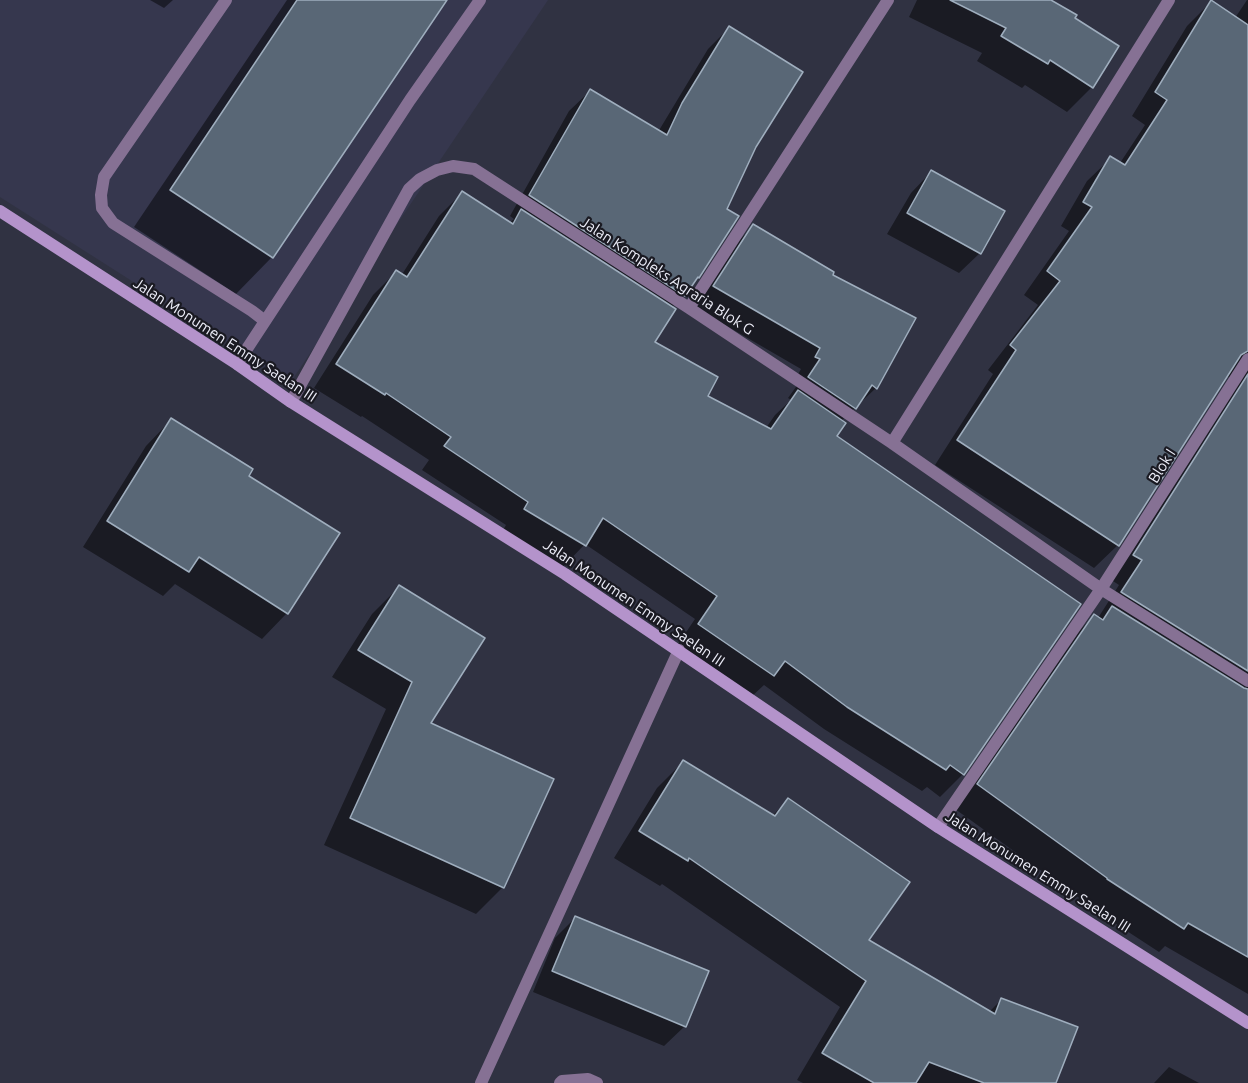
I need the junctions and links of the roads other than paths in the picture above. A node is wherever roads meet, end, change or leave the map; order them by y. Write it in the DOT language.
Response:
graph roads {
  1 [pos="226,0"];
  2 [pos="480,0"];
  3 [pos="888,0"];
  4 [pos="1169,0"];
  5 [pos="0,211"];
  6 [pos="689,308"];
  7 [pos="265,321"];
  8 [pos="1248,359"];
  9 [pos="237,364"];
  10 [pos="291,402"];
  11 [pos="892,443"];
  12 [pos="1101,589"];
  13 [pos="679,650"];
  14 [pos="1248,681"];
  15 [pos="938,827"];
  16 [pos="1248,1023"];
  17 [pos="481,1083"];
  18 [pos="560,1083"];
  19 [pos="597,1083"];
  1 -- 7 [label="street"];
  2 -- 7 [label="street"];
  3 -- 6 [label="street"];
  4 -- 11 [label="street"];
  5 -- 9 [label="street, Jalan Monumen Emmy Saelan III"];
  6 -- 10 [label="street, Jalan Kompleks Agraria Blok G"];
  6 -- 11 [label="street, Jalan Kompleks Agraria Blok G"];
  7 -- 9 [label="street"];
  8 -- 12 [label="street, Blok I"];
  9 -- 10 [label="street, Jalan Monumen Emmy Saelan III"];
  10 -- 13 [label="street, Jalan Monumen Emmy Saelan III"];
  11 -- 12 [label="street, Jalan Kompleks Agraria Blok G"];
  12 -- 14 [label="street, Jalan Kompleks Agraria Blok G"];
  12 -- 15 [label="street, Blok I"];
  13 -- 15 [label="street, Jalan Monumen Emmy Saelan III"];
  13 -- 17 [label="street"];
  15 -- 16 [label="street, Jalan Monumen Emmy Saelan III"];
  18 -- 19 [label="street"];
}
